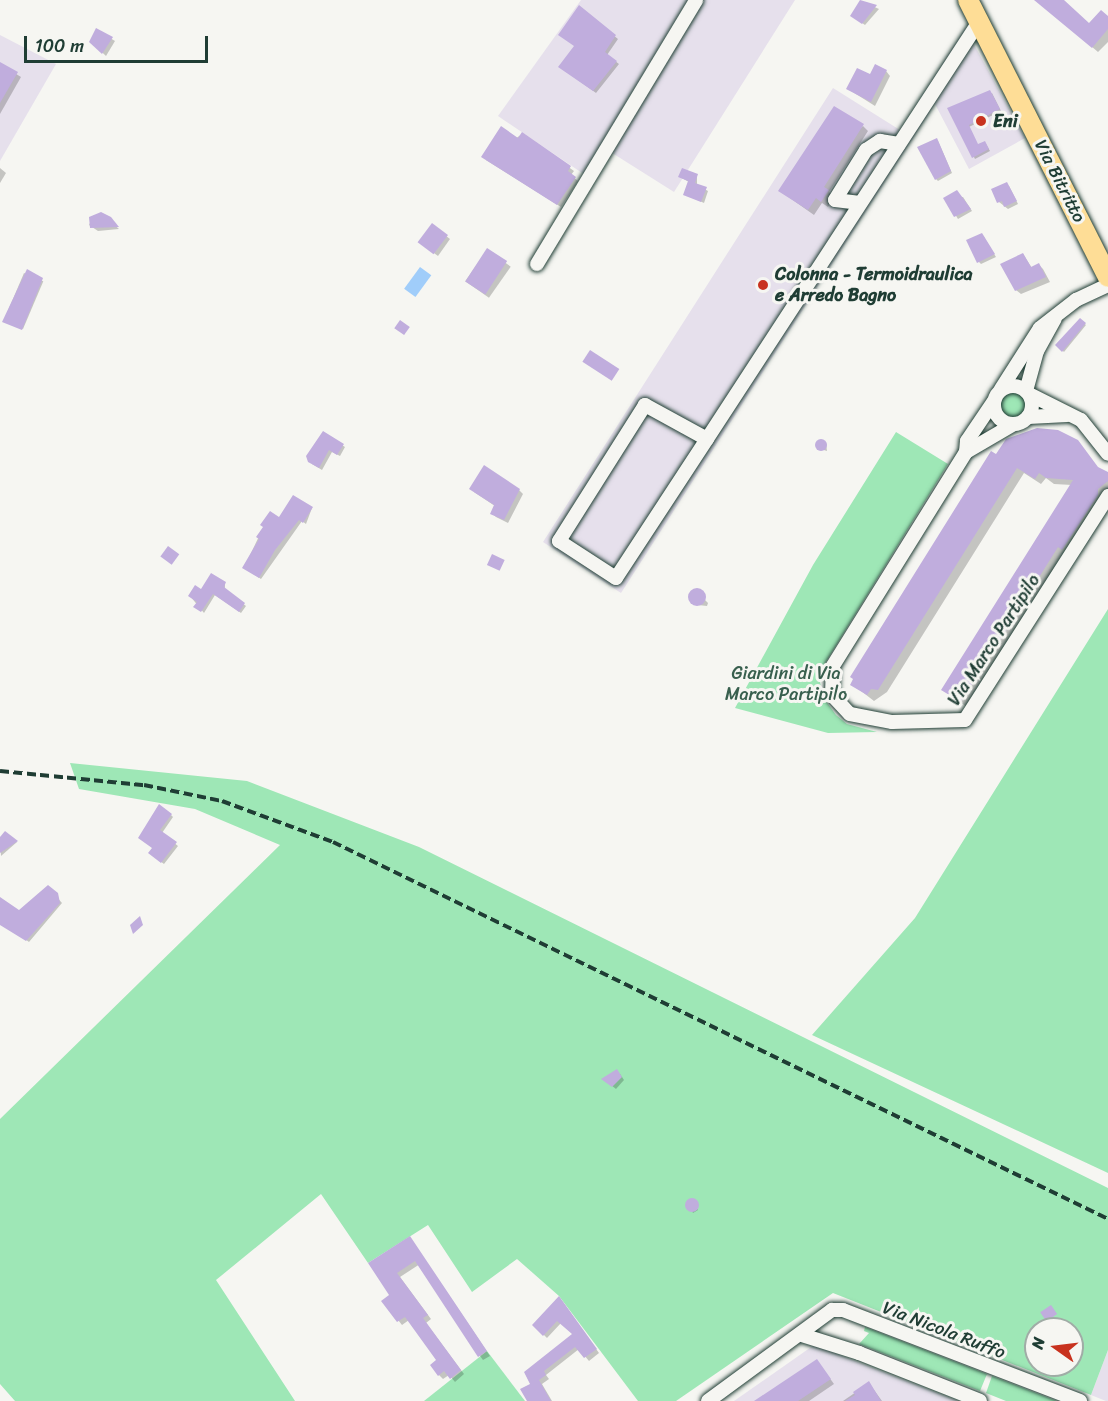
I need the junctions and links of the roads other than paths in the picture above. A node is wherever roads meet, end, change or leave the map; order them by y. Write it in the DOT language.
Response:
graph roads {
  1 [pos="696,0"];
  2 [pos="968,0"];
  3 [pos="979,22"];
  4 [pos="899,144"];
  5 [pos="860,203"];
  6 [pos="537,264"];
  7 [pos="1108,277"];
  8 [pos="1108,285"];
  9 [pos="1059,311"];
  10 [pos="1028,393"];
  11 [pos="998,395"];
  12 [pos="1072,415"];
  13 [pos="1028,417"];
  14 [pos="1014,424"];
  15 [pos="706,439"];
  16 [pos="966,452"];
  17 [pos="1108,454"];
  18 [pos="1108,496"];
  19 [pos="802,1335"];
  20 [pos="708,1401"];
  21 [pos="980,1401"];
  22 [pos="1080,1401"];
  1 -- 6 [label="street"];
  2 -- 3 [label="main road, Via Bitritto"];
  3 -- 4 [label="street"];
  3 -- 7 [label="main road, Via Bitritto"];
  4 -- 5 [label="street"];
  4 -- 5 [label="street"];
  5 -- 15 [label="street"];
  8 -- 9 [label="street, Via Marco Partipilo"];
  9 -- 10 [label="street"];
  9 -- 11 [label="street, Via Marco Partipilo"];
  10 -- 11 [label="street"];
  10 -- 12 [label="street"];
  10 -- 13 [label="street"];
  11 -- 14 [label="street"];
  11 -- 16 [label="street, Via Marco Partipilo"];
  12 -- 13 [label="street"];
  12 -- 17 [label="street"];
  13 -- 14 [label="street"];
  14 -- 16 [label="street, Via Marco Partipilo"];
  15 -- 15 [label="street"];
  16 -- 18 [label="street, Via Marco Partipilo"];
  19 -- 20 [label="street, Via Nicola Ruffo"];
  19 -- 21 [label="street"];
  19 -- 22 [label="street, Via Nicola Ruffo"];
}
